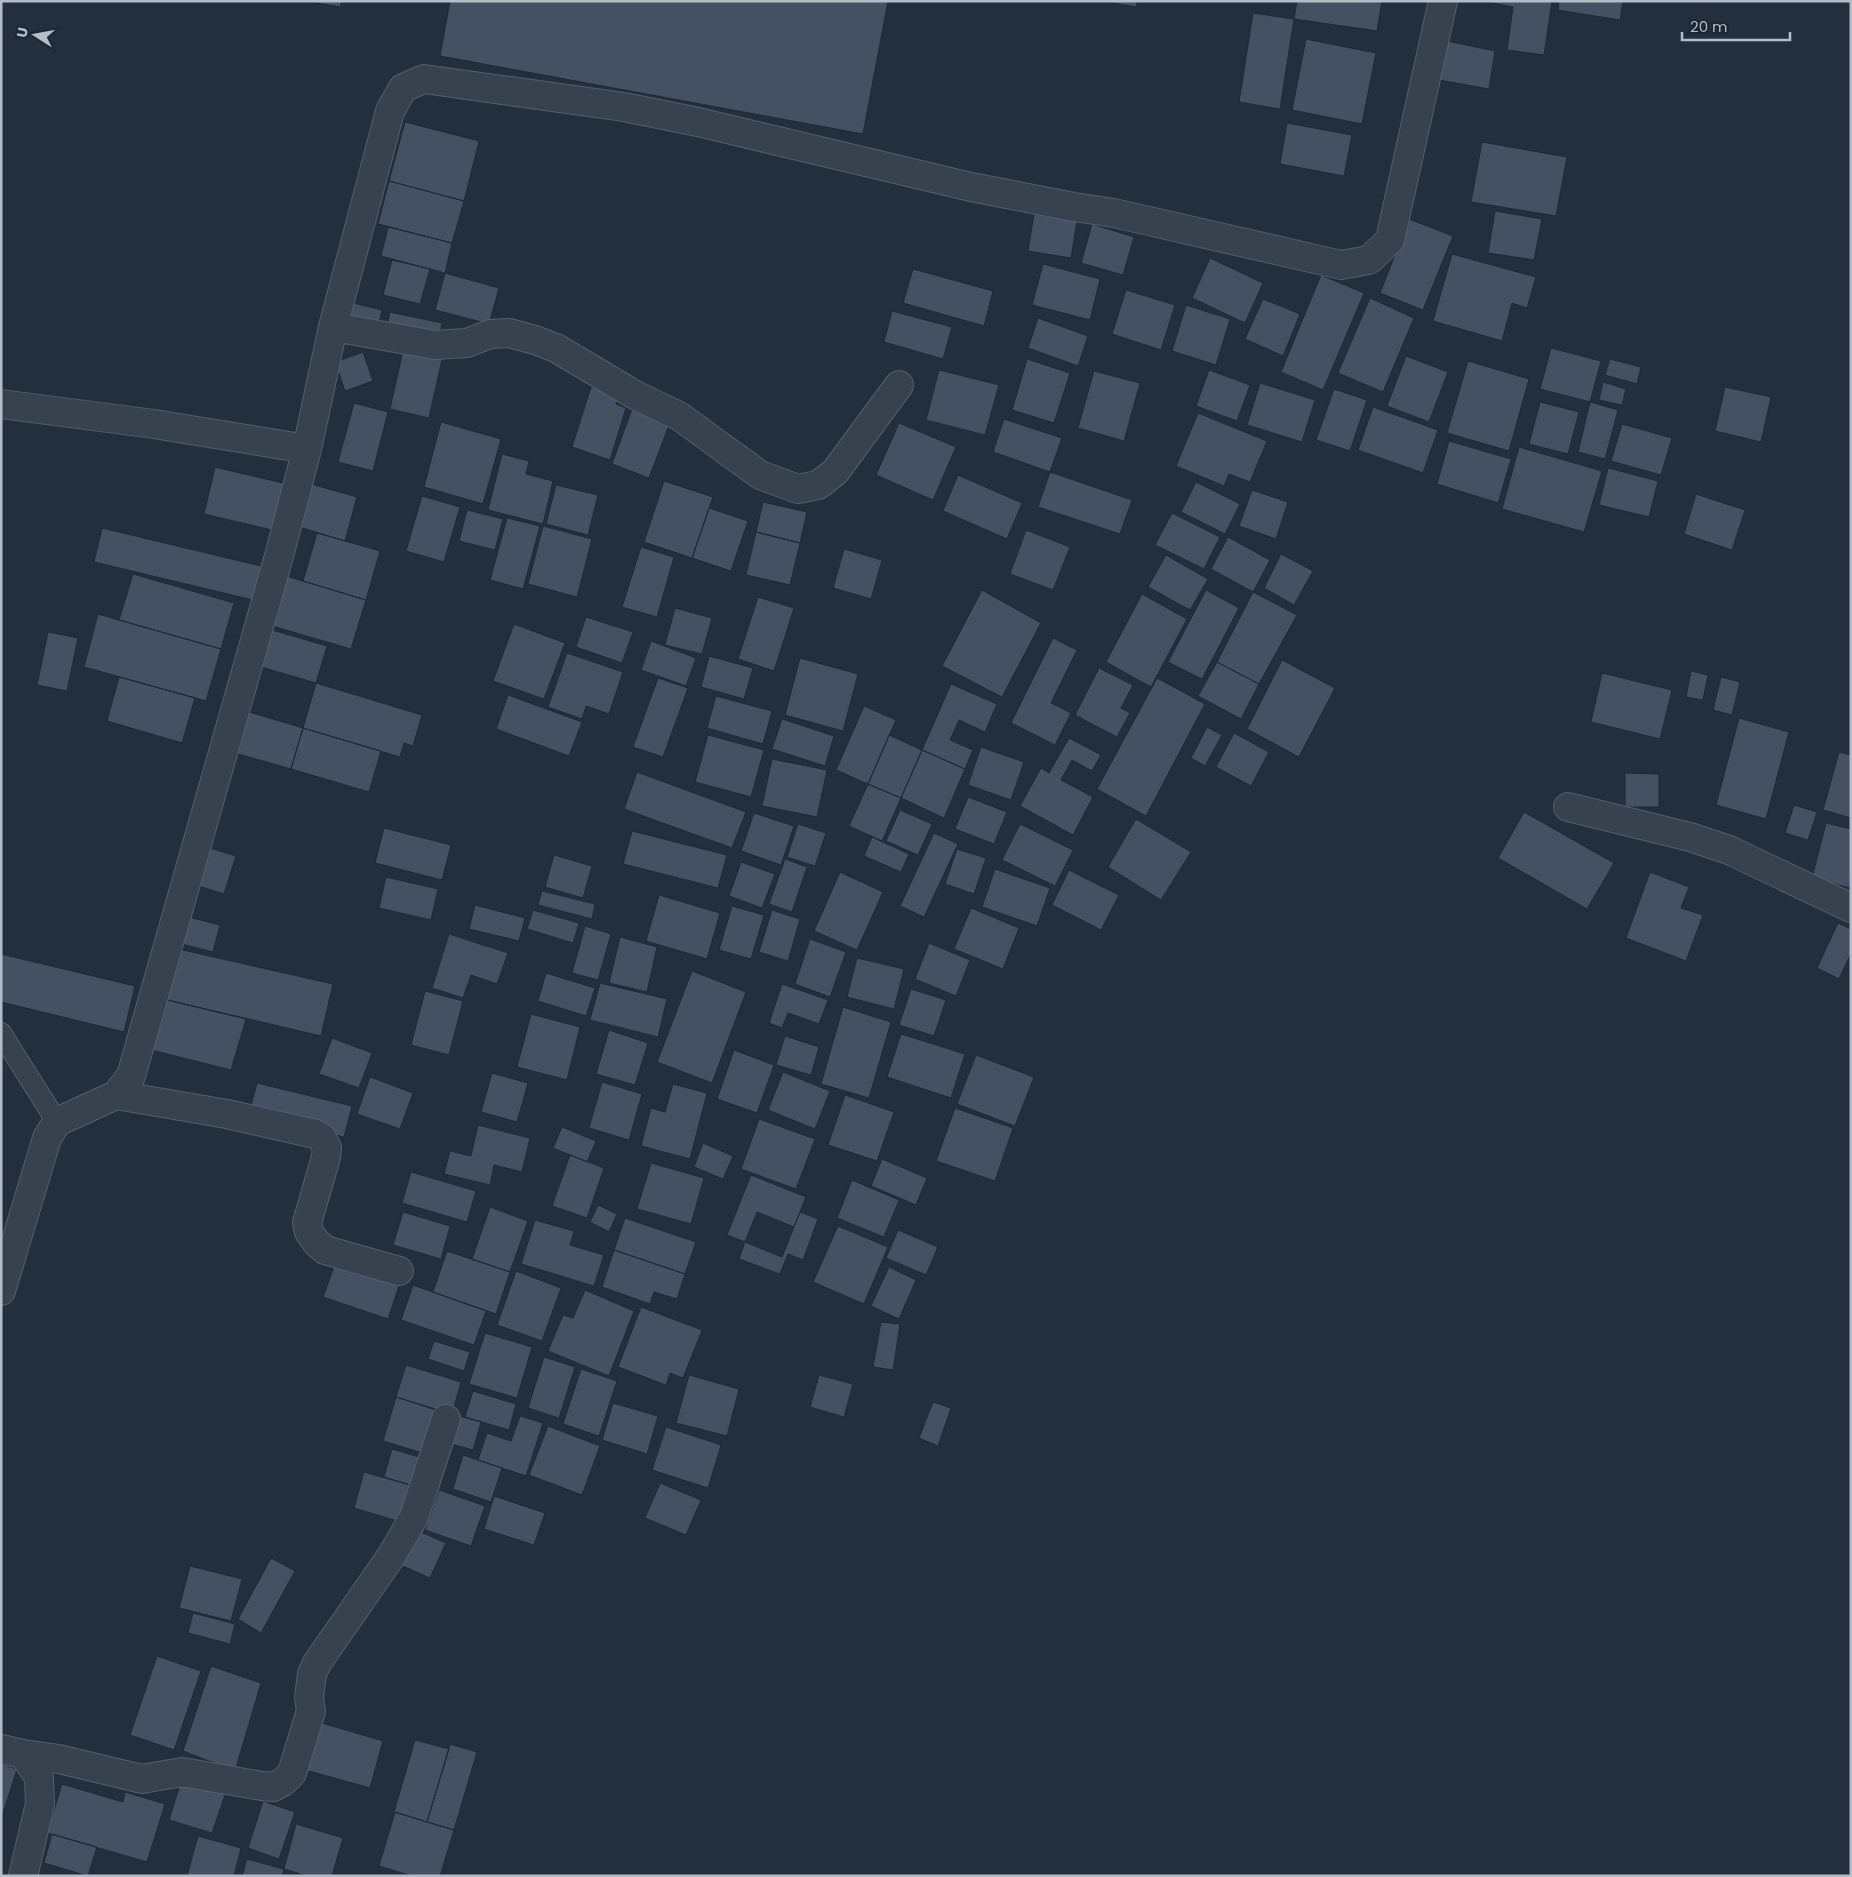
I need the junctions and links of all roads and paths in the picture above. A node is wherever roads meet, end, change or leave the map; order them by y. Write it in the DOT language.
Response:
graph roads {
  1 [pos="1443,1"];
  2 [pos="333,327"];
  3 [pos="899,385"];
  4 [pos="1,404"];
  5 [pos="307,449"];
  6 [pos="1568,807"];
  7 [pos="1851,908"];
  8 [pos="1,1033"];
  9 [pos="116,1095"];
  10 [pos="57,1122"];
  11 [pos="398,1271"];
  12 [pos="1,1291"];
  13 [pos="446,1419"];
  14 [pos="12,1751"];
  15 [pos="23,1876"];
  1 -- 2 [label="street"];
  2 -- 3 [label="street"];
  2 -- 5 [label="street"];
  4 -- 5 [label="street"];
  5 -- 9 [label="street"];
  6 -- 7 [label="street"];
  8 -- 10 [label="lane"];
  9 -- 10 [label="street"];
  9 -- 11 [label="street"];
  10 -- 12 [label="street"];
  13 -- 14 [label="street"];
  14 -- 15 [label="street"];
}
